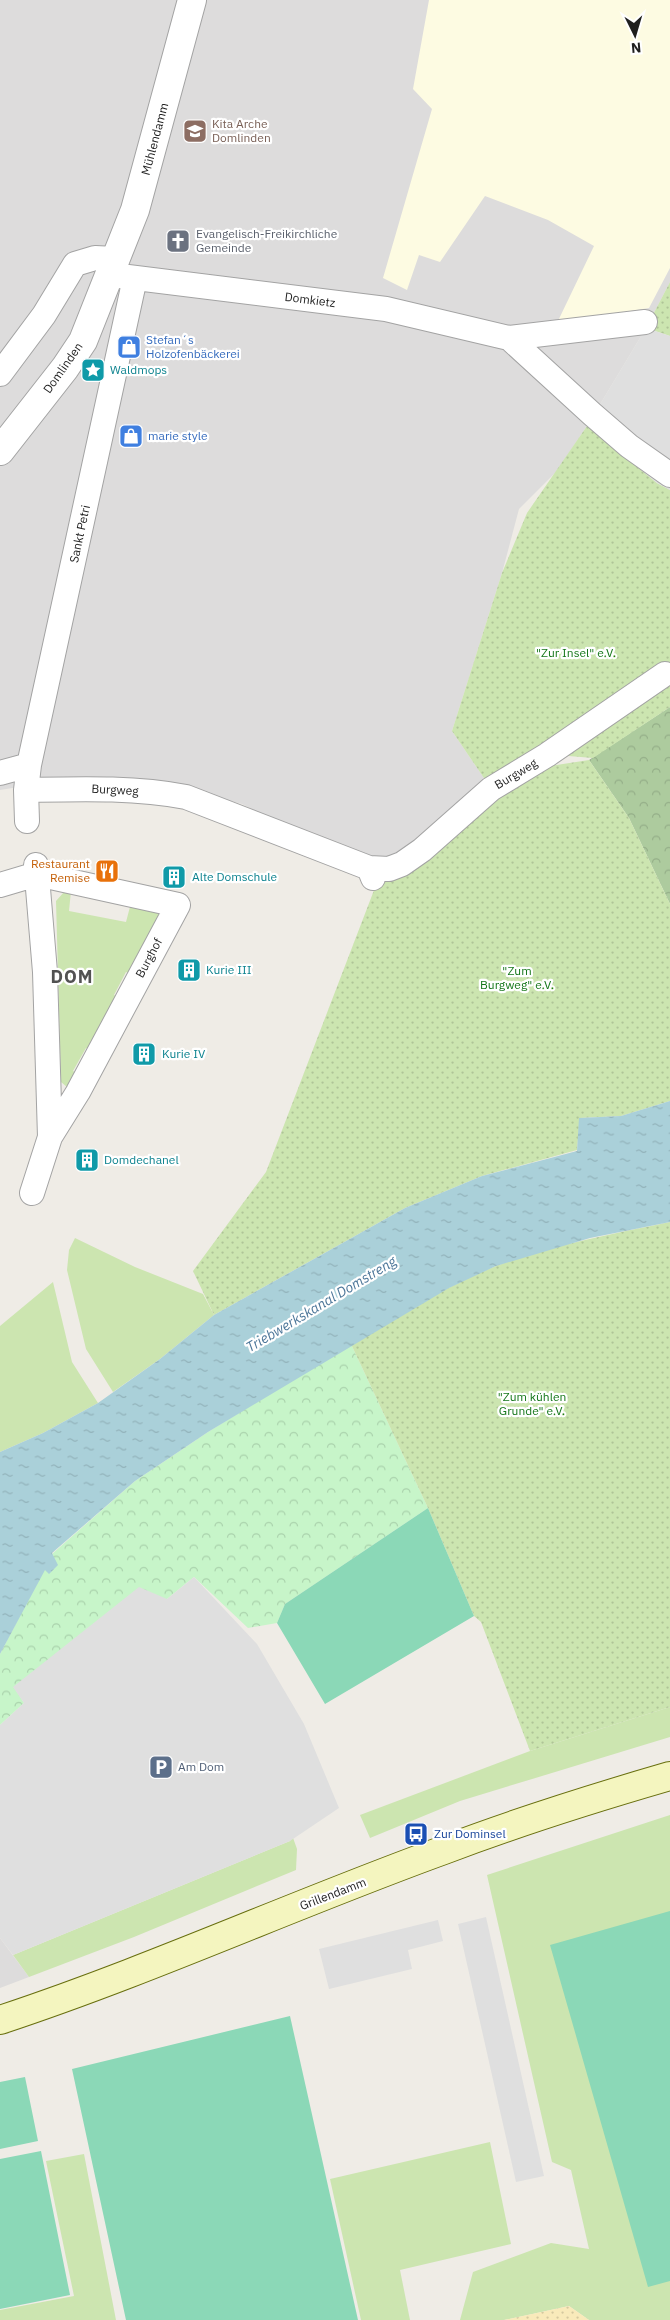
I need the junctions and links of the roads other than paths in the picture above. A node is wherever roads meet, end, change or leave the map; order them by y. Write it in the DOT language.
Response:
graph roads {
  1 [pos="192,0"];
  2 [pos="120,271"];
  3 [pos="645,322"];
  4 [pos="509,338"];
  5 [pos="0,374"];
  6 [pos="0,451"];
  7 [pos="667,474"];
  8 [pos="665,674"];
  9 [pos="29,765"];
  10 [pos="0,773"];
  11 [pos="26,790"];
  12 [pos="27,821"];
  13 [pos="36,870"];
  14 [pos="0,885"];
  15 [pos="50,1137"];
  16 [pos="32,1193"];
  17 [pos="670,1776"];
  18 [pos="0,2020"];
  1 -- 2 [label="street, Mühlendamm"];
  2 -- 4 [label="street, Domkietz"];
  2 -- 5 [label="street"];
  2 -- 6 [label="street, Domlinden"];
  2 -- 9 [label="street, Sankt Petri"];
  3 -- 4 [label="street, Domkietz"];
  4 -- 7 [label="street, Domkietz"];
  8 -- 11 [label="street, Burgweg"];
  9 -- 10 [label="street"];
  9 -- 11 [label="street, Sankt Petri"];
  11 -- 12 [label="street"];
  13 -- 14 [label="street, Burghof"];
  13 -- 15 [label="street, Burghof"];
  13 -- 15 [label="street, Burghof"];
  15 -- 16 [label="street, Burghof"];
  17 -- 18 [label="main road, Grillendamm"];
}
